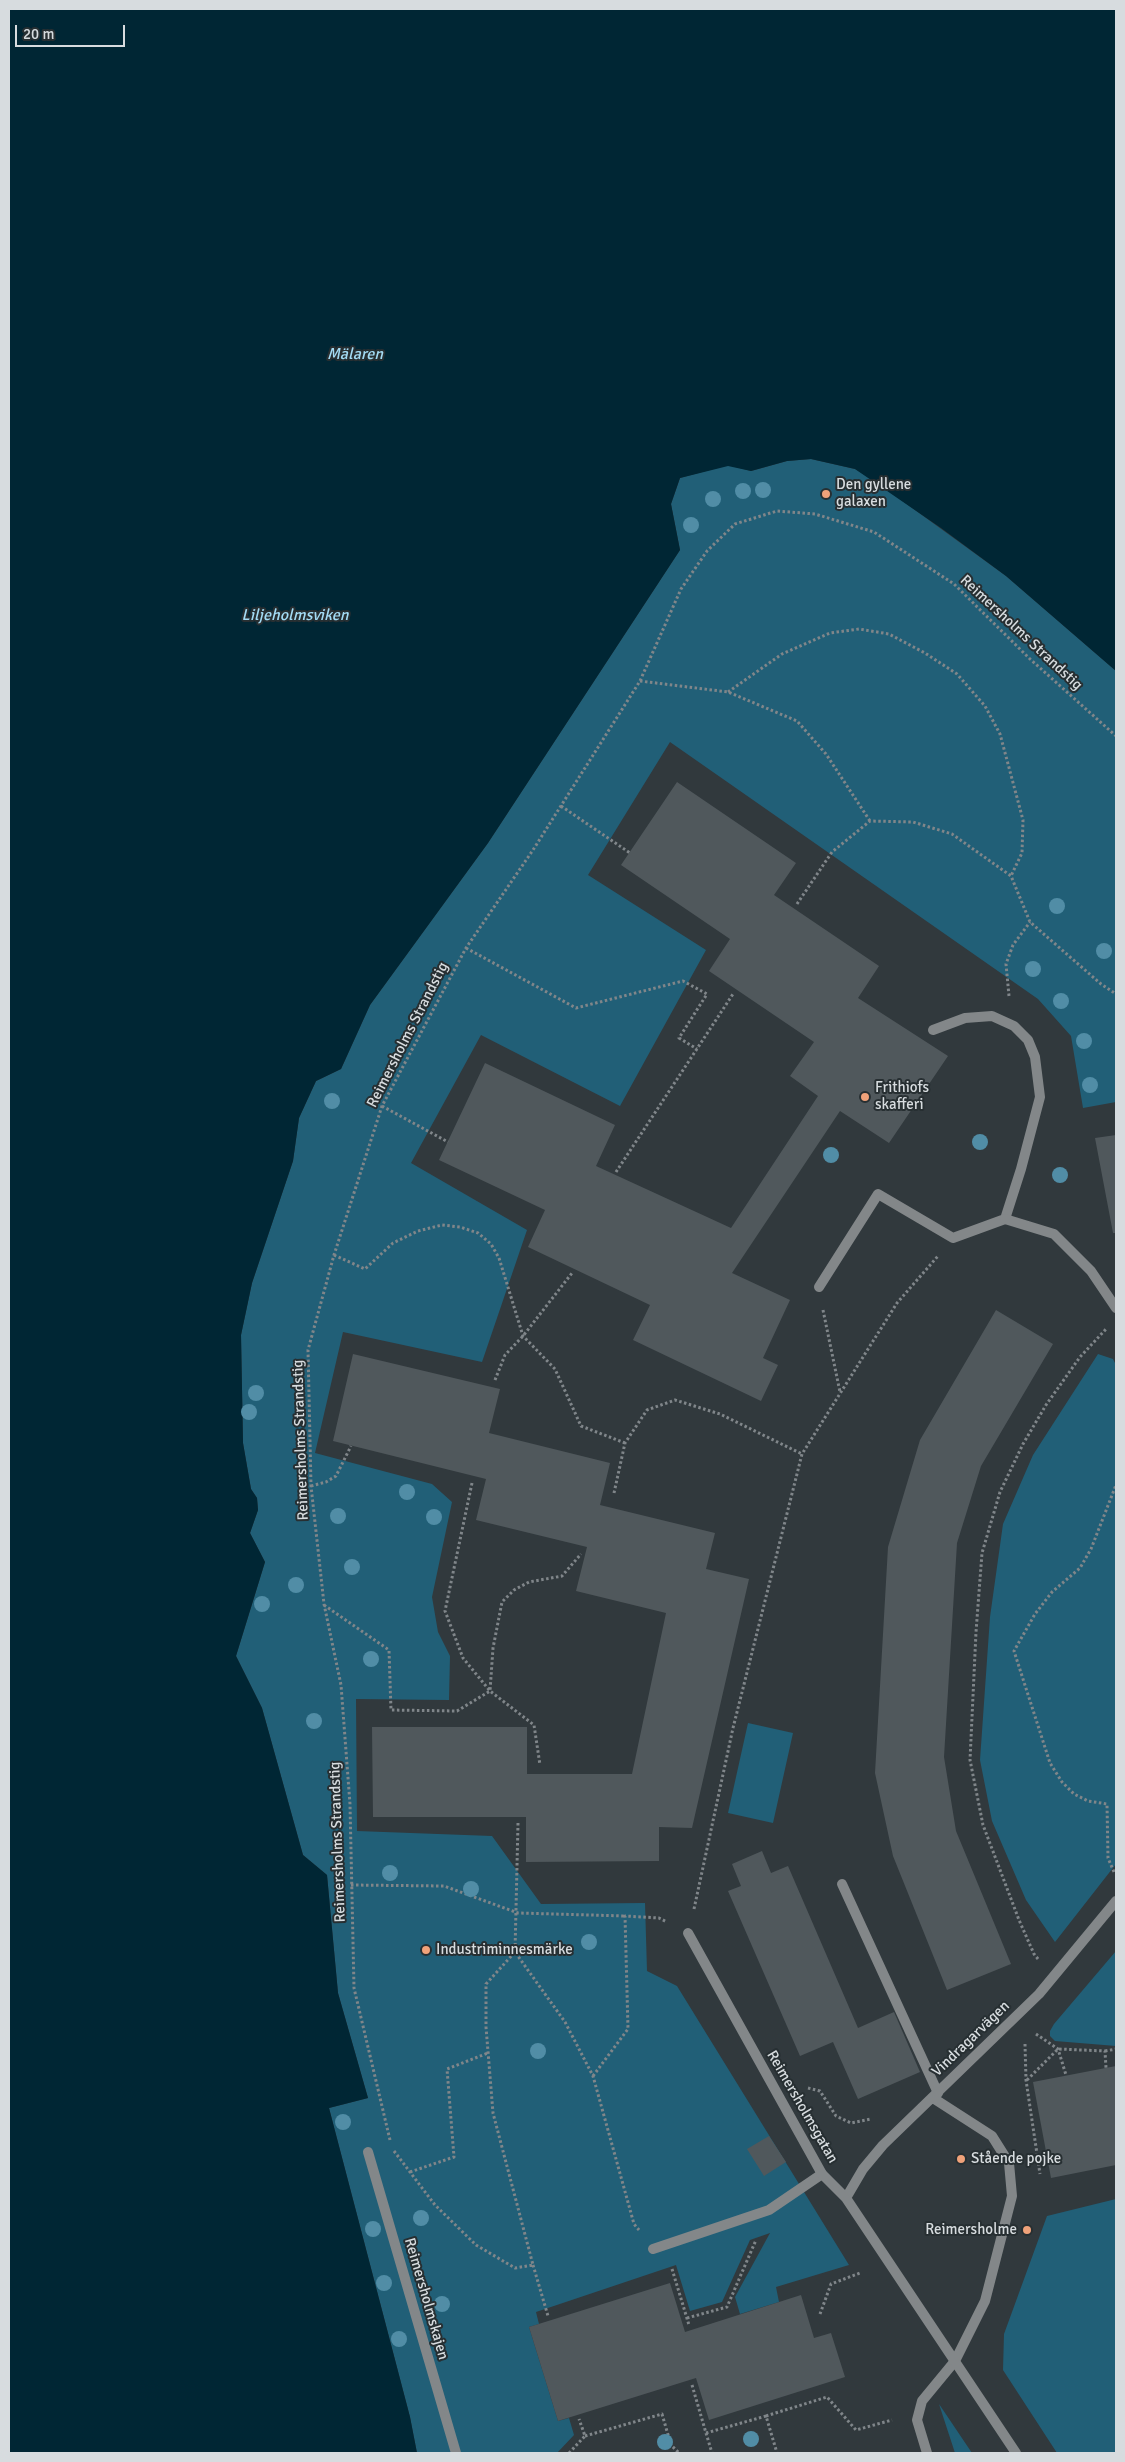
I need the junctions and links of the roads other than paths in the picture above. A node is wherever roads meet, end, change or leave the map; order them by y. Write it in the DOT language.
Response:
graph roads {
  1 [pos="934,1030"];
  2 [pos="1005,1219"];
  3 [pos="818,1288"];
  4 [pos="1116,1308"];
  5 [pos="842,1884"];
  6 [pos="1116,1901"];
  7 [pos="688,1933"];
  8 [pos="936,2095"];
  9 [pos="368,2152"];
  10 [pos="822,2174"];
  11 [pos="846,2198"];
  12 [pos="654,2249"];
  13 [pos="955,2361"];
  14 [pos="456,2453"];
  15 [pos="928,2453"];
  16 [pos="1016,2453"];
  1 -- 2 [label="street"];
  2 -- 3 [label="street"];
  2 -- 4 [label="street"];
  5 -- 8 [label="street"];
  6 -- 8 [label="street, Vindragarvägen"];
  7 -- 10 [label="street, Reimersholmsgatan"];
  8 -- 11 [label="street, Vindragarvägen"];
  8 -- 13 [label="street"];
  9 -- 14 [label="street, Reimersholmskajen"];
  10 -- 11 [label="street, Reimersholmsgatan"];
  10 -- 12 [label="street"];
  11 -- 13 [label="street, Reimersholmsgatan"];
  13 -- 15 [label="street"];
  13 -- 16 [label="street, Reimersholmsgatan"];
}
